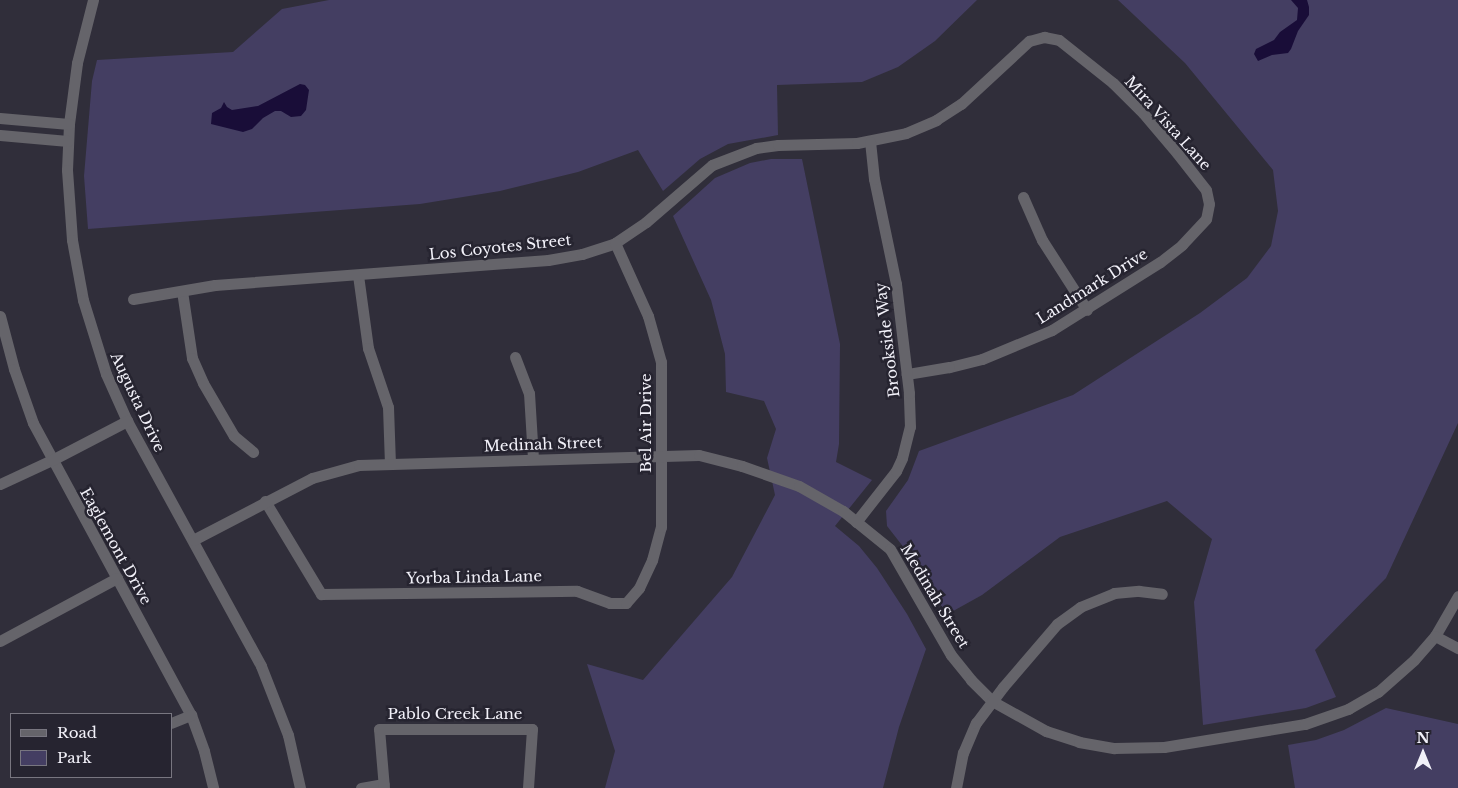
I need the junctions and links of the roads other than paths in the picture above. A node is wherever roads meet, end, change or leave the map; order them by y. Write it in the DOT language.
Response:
graph roads {
  1 [pos="93,0"];
  2 [pos="1044,37"];
  3 [pos="0,118"];
  4 [pos="69,124"];
  5 [pos="0,135"];
  6 [pos="68,141"];
  7 [pos="870,142"];
  8 [pos="1023,197"];
  9 [pos="1209,204"];
  10 [pos="615,243"];
  11 [pos="358,275"];
  12 [pos="182,291"];
  13 [pos="133,299"];
  14 [pos="1087,310"];
  15 [pos="0,316"];
  16 [pos="2,335"];
  17 [pos="515,357"];
  18 [pos="907,374"];
  19 [pos="128,421"];
  20 [pos="253,452"];
  21 [pos="660,455"];
  22 [pos="533,459"];
  23 [pos="52,460"];
  24 [pos="390,463"];
  25 [pos="0,484"];
  26 [pos="265,501"];
  27 [pos="856,522"];
  28 [pos="193,540"];
  29 [pos="117,578"];
  30 [pos="1162,594"];
  31 [pos="1458,596"];
  32 [pos="626,603"];
  33 [pos="1435,636"];
  34 [pos="0,642"];
  35 [pos="1458,648"];
  36 [pos="992,700"];
  37 [pos="191,715"];
  38 [pos="172,723"];
  39 [pos="384,786"];
  40 [pos="213,788"];
  41 [pos="300,788"];
  42 [pos="360,788"];
  43 [pos="528,788"];
  44 [pos="956,788"];
  1 -- 4 [label="street, Augusta Drive"];
  2 -- 7 [label="street, Los Coyotes Street"];
  2 -- 9 [label="street, Mira Vista Lane"];
  3 -- 4 [label="street"];
  4 -- 6 [label="street, Augusta Drive"];
  5 -- 6 [label="street"];
  6 -- 19 [label="street, Augusta Drive"];
  7 -- 10 [label="street, Los Coyotes Street"];
  7 -- 18 [label="street, Brookside Way"];
  8 -- 14 [label="street"];
  9 -- 14 [label="street, Landmark Drive"];
  10 -- 11 [label="street, Los Coyotes Street"];
  10 -- 21 [label="street, Bel Air Drive"];
  11 -- 12 [label="street, Los Coyotes Street"];
  11 -- 24 [label="street"];
  12 -- 13 [label="street, Los Coyotes Street"];
  12 -- 20 [label="street"];
  14 -- 18 [label="street, Landmark Drive"];
  15 -- 16 [label="street, Eaglemont Drive"];
  16 -- 23 [label="street, Eaglemont Drive"];
  17 -- 22 [label="street"];
  18 -- 27 [label="street, Brookside Way"];
  19 -- 23 [label="street"];
  19 -- 28 [label="street, Augusta Drive"];
  21 -- 22 [label="street, Medinah Street"];
  21 -- 27 [label="street, Medinah Street"];
  21 -- 32 [label="street, Bel Air Drive"];
  22 -- 24 [label="street, Medinah Street"];
  23 -- 25 [label="street"];
  23 -- 29 [label="street, Eaglemont Drive"];
  24 -- 26 [label="street, Medinah Street"];
  26 -- 28 [label="street, Medinah Street"];
  26 -- 32 [label="street, Yorba Linda Lane"];
  27 -- 36 [label="street, Medinah Street"];
  28 -- 41 [label="street, Augusta Drive"];
  29 -- 34 [label="street"];
  29 -- 37 [label="street, Eaglemont Drive"];
  30 -- 36 [label="street"];
  31 -- 33 [label="street, Medinah Street"];
  33 -- 35 [label="street"];
  33 -- 36 [label="street, Medinah Street"];
  36 -- 44 [label="street"];
  37 -- 38 [label="street"];
  37 -- 40 [label="street, Eaglemont Drive"];
  39 -- 42 [label="street"];
  39 -- 43 [label="street, Pablo Creek Lane"];
}
